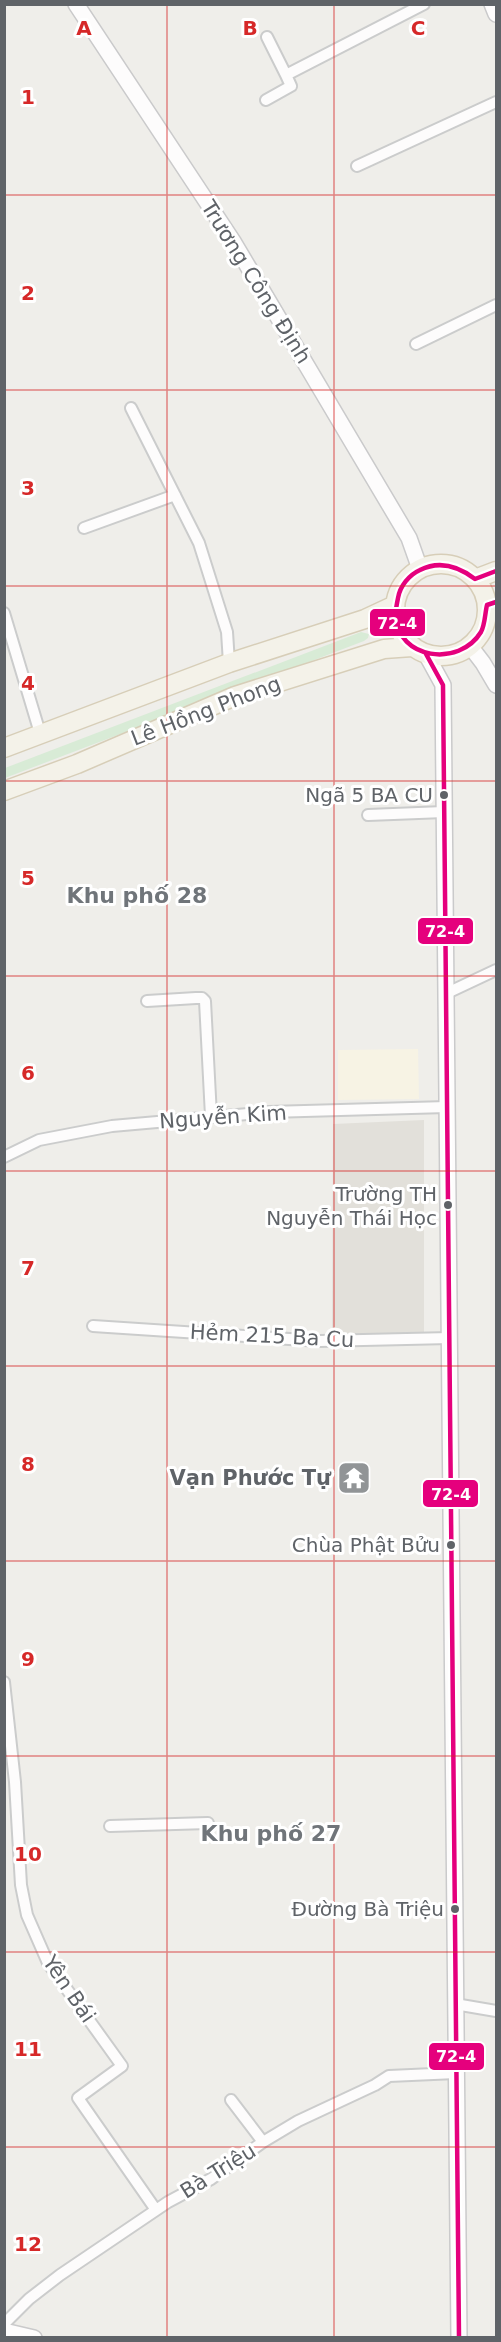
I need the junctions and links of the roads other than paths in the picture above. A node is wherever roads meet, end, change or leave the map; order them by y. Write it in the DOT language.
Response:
graph roads {
  1 [pos="76,4"];
  2 [pos="424,4"];
  3 [pos="492,4"];
  4 [pos="496,14"];
  5 [pos="267,37"];
  6 [pos="286,75"];
  7 [pos="266,100"];
  8 [pos="496,102"];
  9 [pos="357,166"];
  10 [pos="496,305"];
  11 [pos="416,344"];
  12 [pos="131,408"];
  13 [pos="175,495"];
  14 [pos="84,528"];
  15 [pos="420,569"];
  16 [pos="496,571"];
  17 [pos="475,579"];
  18 [pos="492,604"];
  19 [pos="395,605"];
  20 [pos="4,613"];
  21 [pos="470,646"];
  22 [pos="419,650"];
  23 [pos="229,663"];
  24 [pos="496,685"];
  25 [pos="40,734"];
  26 [pos="4,748"];
  27 [pos="4,791"];
  28 [pos="444,812"];
  29 [pos="368,815"];
  30 [pos="496,970"];
  31 [pos="445,994"];
  32 [pos="147,1001"];
  33 [pos="447,1107"];
  34 [pos="211,1116"];
  35 [pos="4,1157"];
  36 [pos="93,1326"];
  37 [pos="450,1338"];
  38 [pos="4,1682"];
  39 [pos="208,1823"];
  40 [pos="110,1826"];
  41 [pos="455,2004"];
  42 [pos="496,2011"];
  43 [pos="456,2073"];
  44 [pos="231,2100"];
  45 [pos="263,2142"];
  46 [pos="156,2210"];
  47 [pos="4,2324"];
  48 [pos="4,2331"];
  49 [pos="34,2337"];
  50 [pos="459,2337"];
  1 -- 15 [label="main road, Trương Công Định"];
  2 -- 6 [label="street"];
  3 -- 4 [label="main road"];
  5 -- 6 [label="street"];
  6 -- 7 [label="street"];
  8 -- 9 [label="street"];
  10 -- 11 [label="street"];
  12 -- 13 [label="street"];
  13 -- 14 [label="street"];
  13 -- 23 [label="street"];
  15 -- 17 [label="main road"];
  15 -- 19 [label="main road"];
  16 -- 17 [label="main road"];
  17 -- 18 [label="main road"];
  18 -- 21 [label="main road"];
  19 -- 22 [label="main road"];
  19 -- 23 [label="main road, Lê Hồng Phong"];
  20 -- 25 [label="street"];
  21 -- 22 [label="main road"];
  21 -- 24 [label="main road"];
  22 -- 27 [label="main road, Lê Hồng Phong"];
  22 -- 28 [label="main road"];
  23 -- 25 [label="main road, Lê Hồng Phong"];
  25 -- 26 [label="main road, Lê Hồng Phong"];
  28 -- 29 [label="street"];
  28 -- 31 [label="main road"];
  30 -- 31 [label="street"];
  31 -- 33 [label="main road"];
  32 -- 34 [label="street"];
  33 -- 34 [label="street, Nguyễn Kim"];
  33 -- 37 [label="main road"];
  34 -- 35 [label="street, Nguyễn Kim"];
  36 -- 37 [label="street, Hẻm 215 Ba Cu"];
  37 -- 41 [label="main road"];
  38 -- 46 [label="street, Yên Bái"];
  39 -- 40 [label="street"];
  41 -- 42 [label="street"];
  41 -- 43 [label="main road"];
  43 -- 45 [label="street, Bà Triệu"];
  43 -- 50 [label="main road"];
  44 -- 45 [label="street"];
  45 -- 46 [label="street, Bà Triệu"];
  46 -- 47 [label="street, Bà Triệu"];
  48 -- 49 [label="main road"];
}
